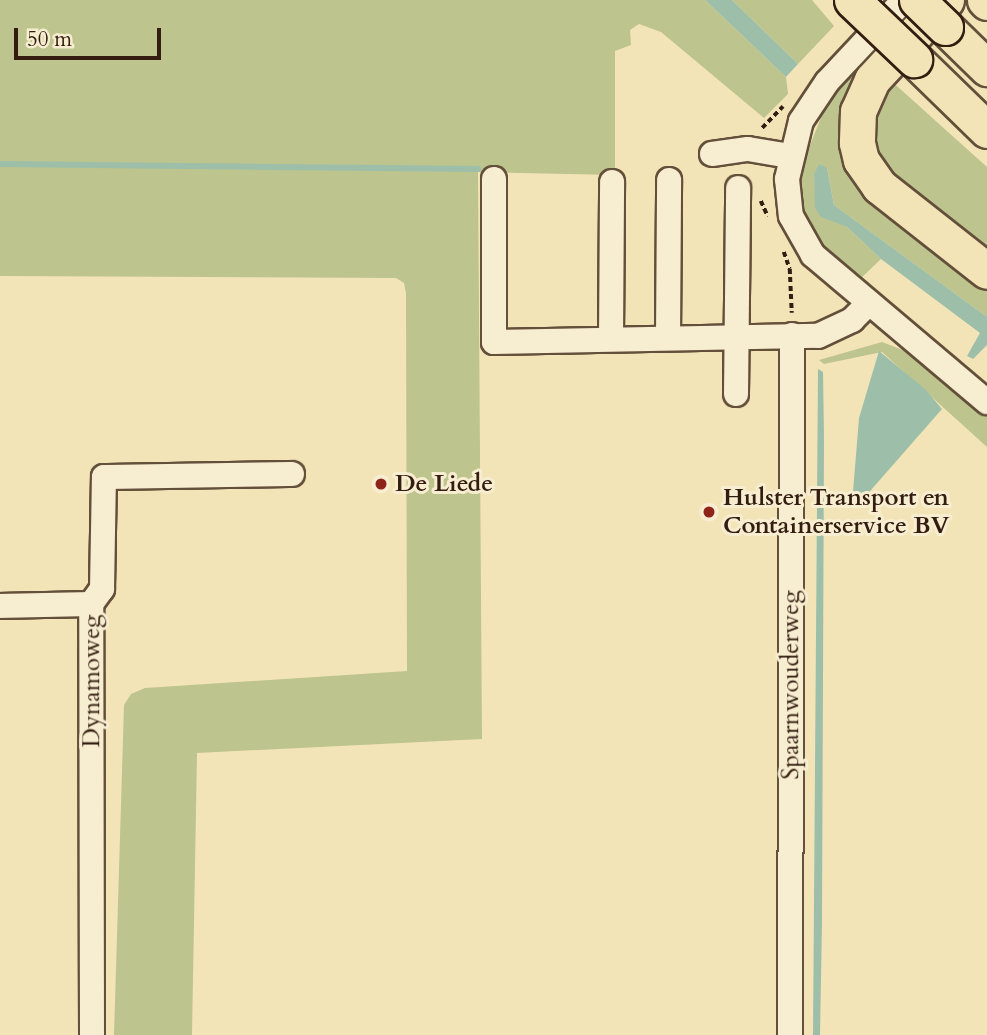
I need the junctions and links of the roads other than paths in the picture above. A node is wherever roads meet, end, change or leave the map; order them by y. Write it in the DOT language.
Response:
graph roads {
  1 [pos="852,0"];
  2 [pos="904,0"];
  3 [pos="917,0"];
  4 [pos="945,13"];
  5 [pos="987,68"];
  6 [pos="987,130"];
  7 [pos="712,154"];
  8 [pos="790,156"];
  9 [pos="494,179"];
  10 [pos="670,180"];
  11 [pos="612,182"];
  12 [pos="737,188"];
  13 [pos="987,271"];
  14 [pos="869,303"];
  15 [pos="792,335"];
  16 [pos="737,336"];
  17 [pos="668,338"];
  18 [pos="611,339"];
  19 [pos="736,394"];
  20 [pos="987,402"];
  21 [pos="292,474"];
  22 [pos="91,604"];
  23 [pos="0,606"];
  24 [pos="92,1035"];
  25 [pos="790,1035"];
  1 -- 6 [label="highway, bridge"];
  2 -- 8 [label="street"];
  3 -- 4 [label="highway, bridge"];
  4 -- 5 [label="highway"];
  4 -- 13 [label="highway"];
  7 -- 8 [label="street"];
  8 -- 14 [label="street"];
  9 -- 18 [label="street"];
  10 -- 17 [label="street"];
  11 -- 18 [label="street"];
  12 -- 16 [label="street"];
  14 -- 15 [label="street"];
  14 -- 20 [label="street"];
  15 -- 16 [label="street"];
  15 -- 25 [label="street, Spaarnwouderweg"];
  16 -- 17 [label="street"];
  16 -- 19 [label="street"];
  17 -- 18 [label="street"];
  21 -- 22 [label="street, Dynamoweg"];
  22 -- 23 [label="street"];
  22 -- 24 [label="street, Dynamoweg"];
}
